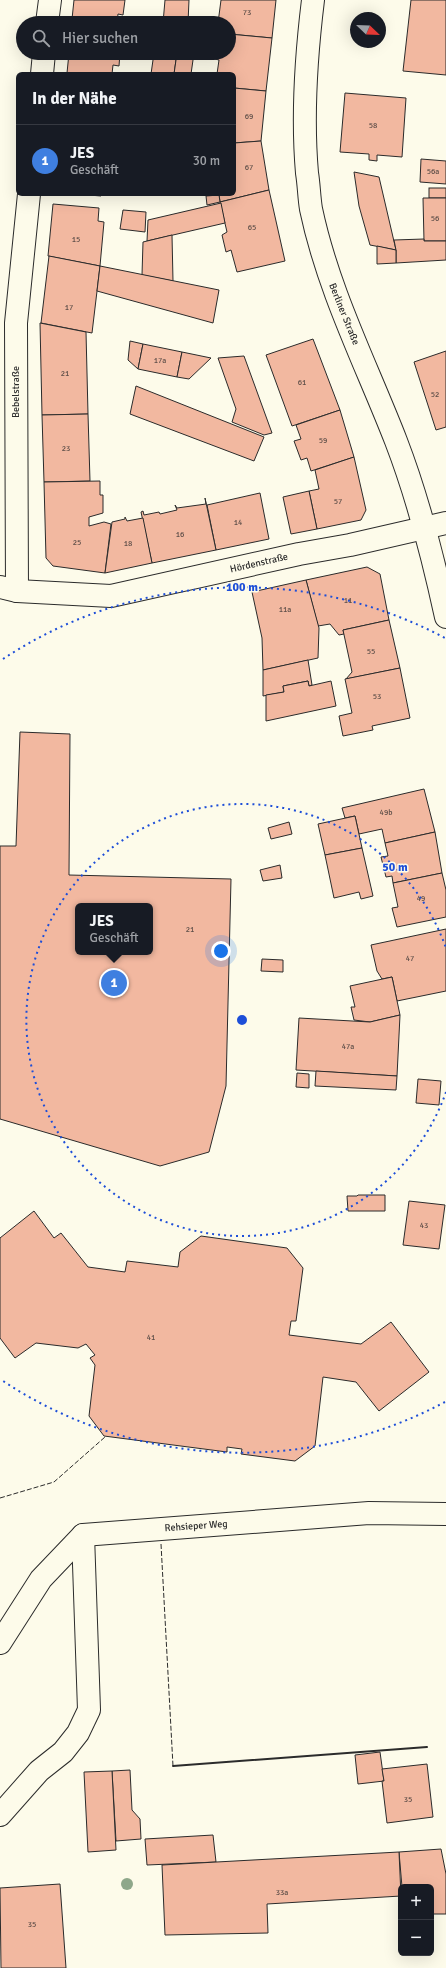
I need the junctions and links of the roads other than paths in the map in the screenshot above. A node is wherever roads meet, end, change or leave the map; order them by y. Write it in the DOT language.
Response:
graph roads {
  1 [pos="50,0"];
  2 [pos="313,0"];
  3 [pos="48,16"];
  4 [pos="43,60"];
  5 [pos="42,72"];
  6 [pos="29,196"];
  7 [pos="446,523"];
  8 [pos="425,527"];
  9 [pos="9,589"];
  10 [pos="446,617"];
  11 [pos="446,1514"];
  12 [pos="83,1535"];
  13 [pos="0,1643"];
  14 [pos="0,1815"];
  1 -- 3 [label="street"];
  2 -- 8 [label="street, Berliner Straße"];
  4 -- 5 [label="street"];
  6 -- 9 [label="street, Bebelstraße"];
  7 -- 8 [label="street, Hördenstraße"];
  8 -- 9 [label="street, Hördenstraße"];
  8 -- 10 [label="street, Berliner Straße"];
  11 -- 12 [label="street, Rehsieper Weg"];
  12 -- 13 [label="street"];
  12 -- 14 [label="street"];
}
